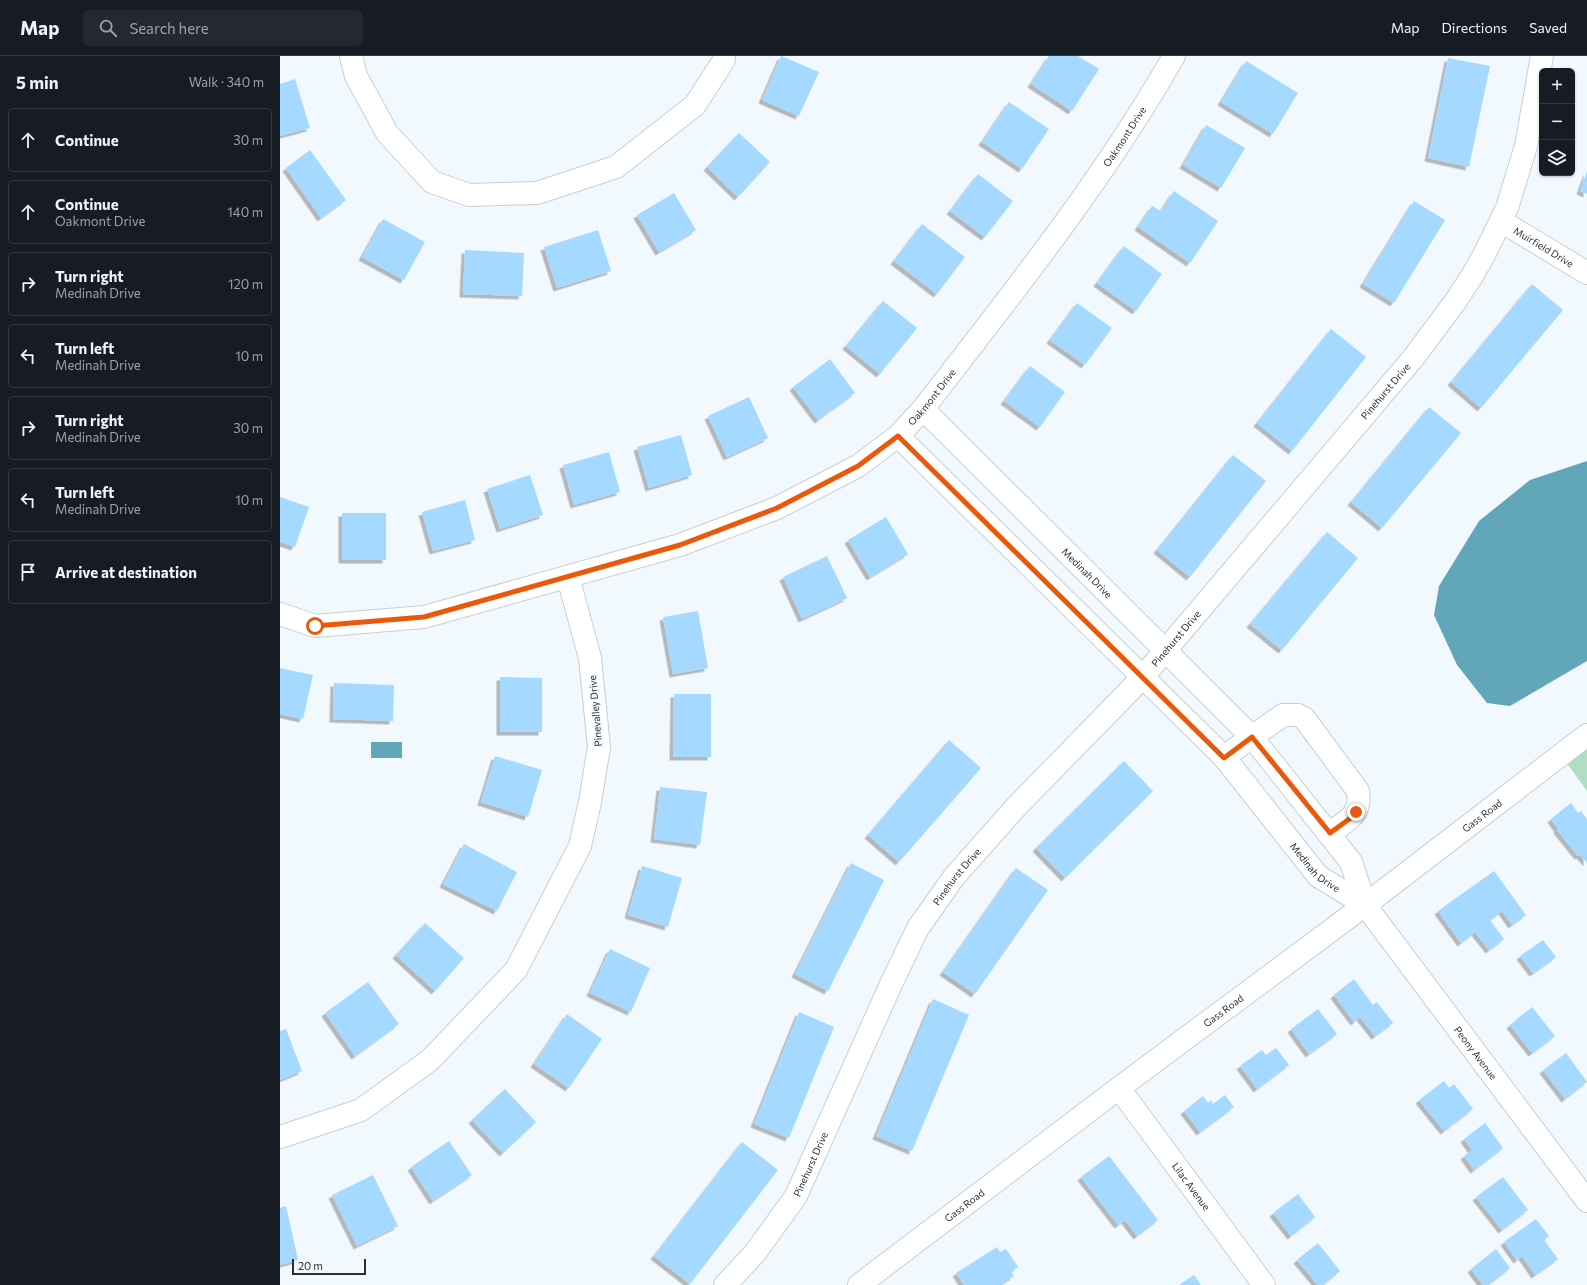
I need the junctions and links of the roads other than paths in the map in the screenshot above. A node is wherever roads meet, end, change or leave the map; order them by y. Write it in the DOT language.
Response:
graph roads {
  1 [pos="351,56"];
  2 [pos="724,56"];
  3 [pos="1174,56"];
  4 [pos="1542,56"];
  5 [pos="1501,221"];
  6 [pos="1587,273"];
  7 [pos="923,409"];
  8 [pos="898,436"];
  9 [pos="568,577"];
  10 [pos="280,614"];
  11 [pos="1166,650"];
  12 [pos="1142,678"];
  13 [pos="1587,735"];
  14 [pos="1252,737"];
  15 [pos="1224,758"];
  16 [pos="1330,833"];
  17 [pos="1365,905"];
  18 [pos="1119,1088"];
  19 [pos="280,1137"];
  20 [pos="1587,1201"];
  21 [pos="864,1283"];
  22 [pos="725,1285"];
  23 [pos="1264,1285"];
  1 -- 2 [label="street"];
  3 -- 7 [label="street, Oakmont Drive"];
  4 -- 5 [label="street, Pinehurst Drive"];
  5 -- 6 [label="street, Muirfield Drive"];
  5 -- 11 [label="street, Pinehurst Drive"];
  7 -- 8 [label="street, Oakmont Drive"];
  7 -- 11 [label="street, Medinah Drive"];
  8 -- 9 [label="street, Oakmont Drive"];
  8 -- 12 [label="street, Medinah Drive"];
  9 -- 10 [label="street, Oakmont Drive"];
  9 -- 19 [label="street, Pinevalley Drive"];
  11 -- 12 [label="street, Pinehurst Drive"];
  11 -- 14 [label="street, Medinah Drive"];
  12 -- 15 [label="street, Medinah Drive"];
  12 -- 22 [label="street, Pinehurst Drive"];
  13 -- 17 [label="street, Gass Road"];
  14 -- 15 [label="street"];
  14 -- 16 [label="street, Medinah Drive"];
  14 -- 16 [label="street"];
  15 -- 17 [label="street, Medinah Drive"];
  16 -- 17 [label="street, Medinah Drive"];
  17 -- 18 [label="street, Gass Road"];
  17 -- 20 [label="street, Peony Avenue"];
  18 -- 21 [label="street, Gass Road"];
  18 -- 23 [label="street, Lilac Avenue"];
}
